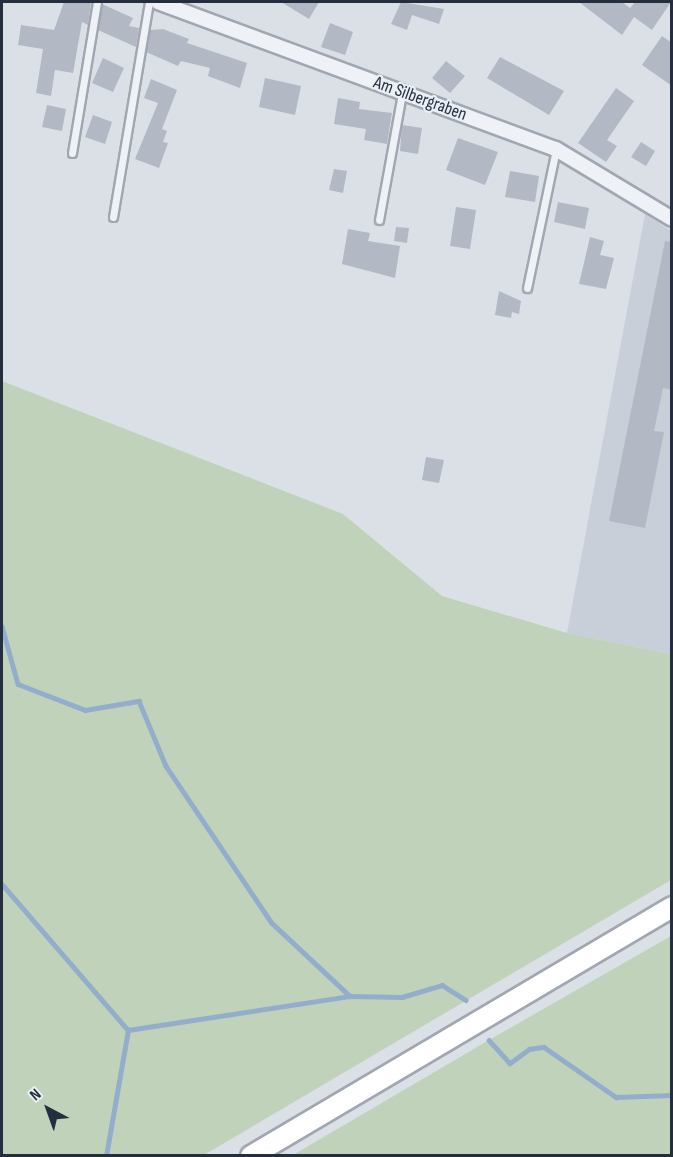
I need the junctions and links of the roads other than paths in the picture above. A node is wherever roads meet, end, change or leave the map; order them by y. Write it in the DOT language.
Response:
graph roads {
  1 [pos="97,2"];
  2 [pos="149,2"];
  3 [pos="158,2"];
  4 [pos="402,93"];
  5 [pos="556,149"];
  6 [pos="72,153"];
  7 [pos="113,217"];
  8 [pos="672,219"];
  9 [pos="379,220"];
  10 [pos="527,288"];
  11 [pos="670,908"];
  12 [pos="251,1155"];
  1 -- 6 [label="lane"];
  2 -- 7 [label="lane"];
  3 -- 4 [label="street, Am Silbergraben"];
  4 -- 5 [label="street, Am Silbergraben"];
  4 -- 9 [label="lane"];
  5 -- 8 [label="street, Am Silbergraben"];
  5 -- 10 [label="lane"];
  11 -- 12 [label="main road"];
}
